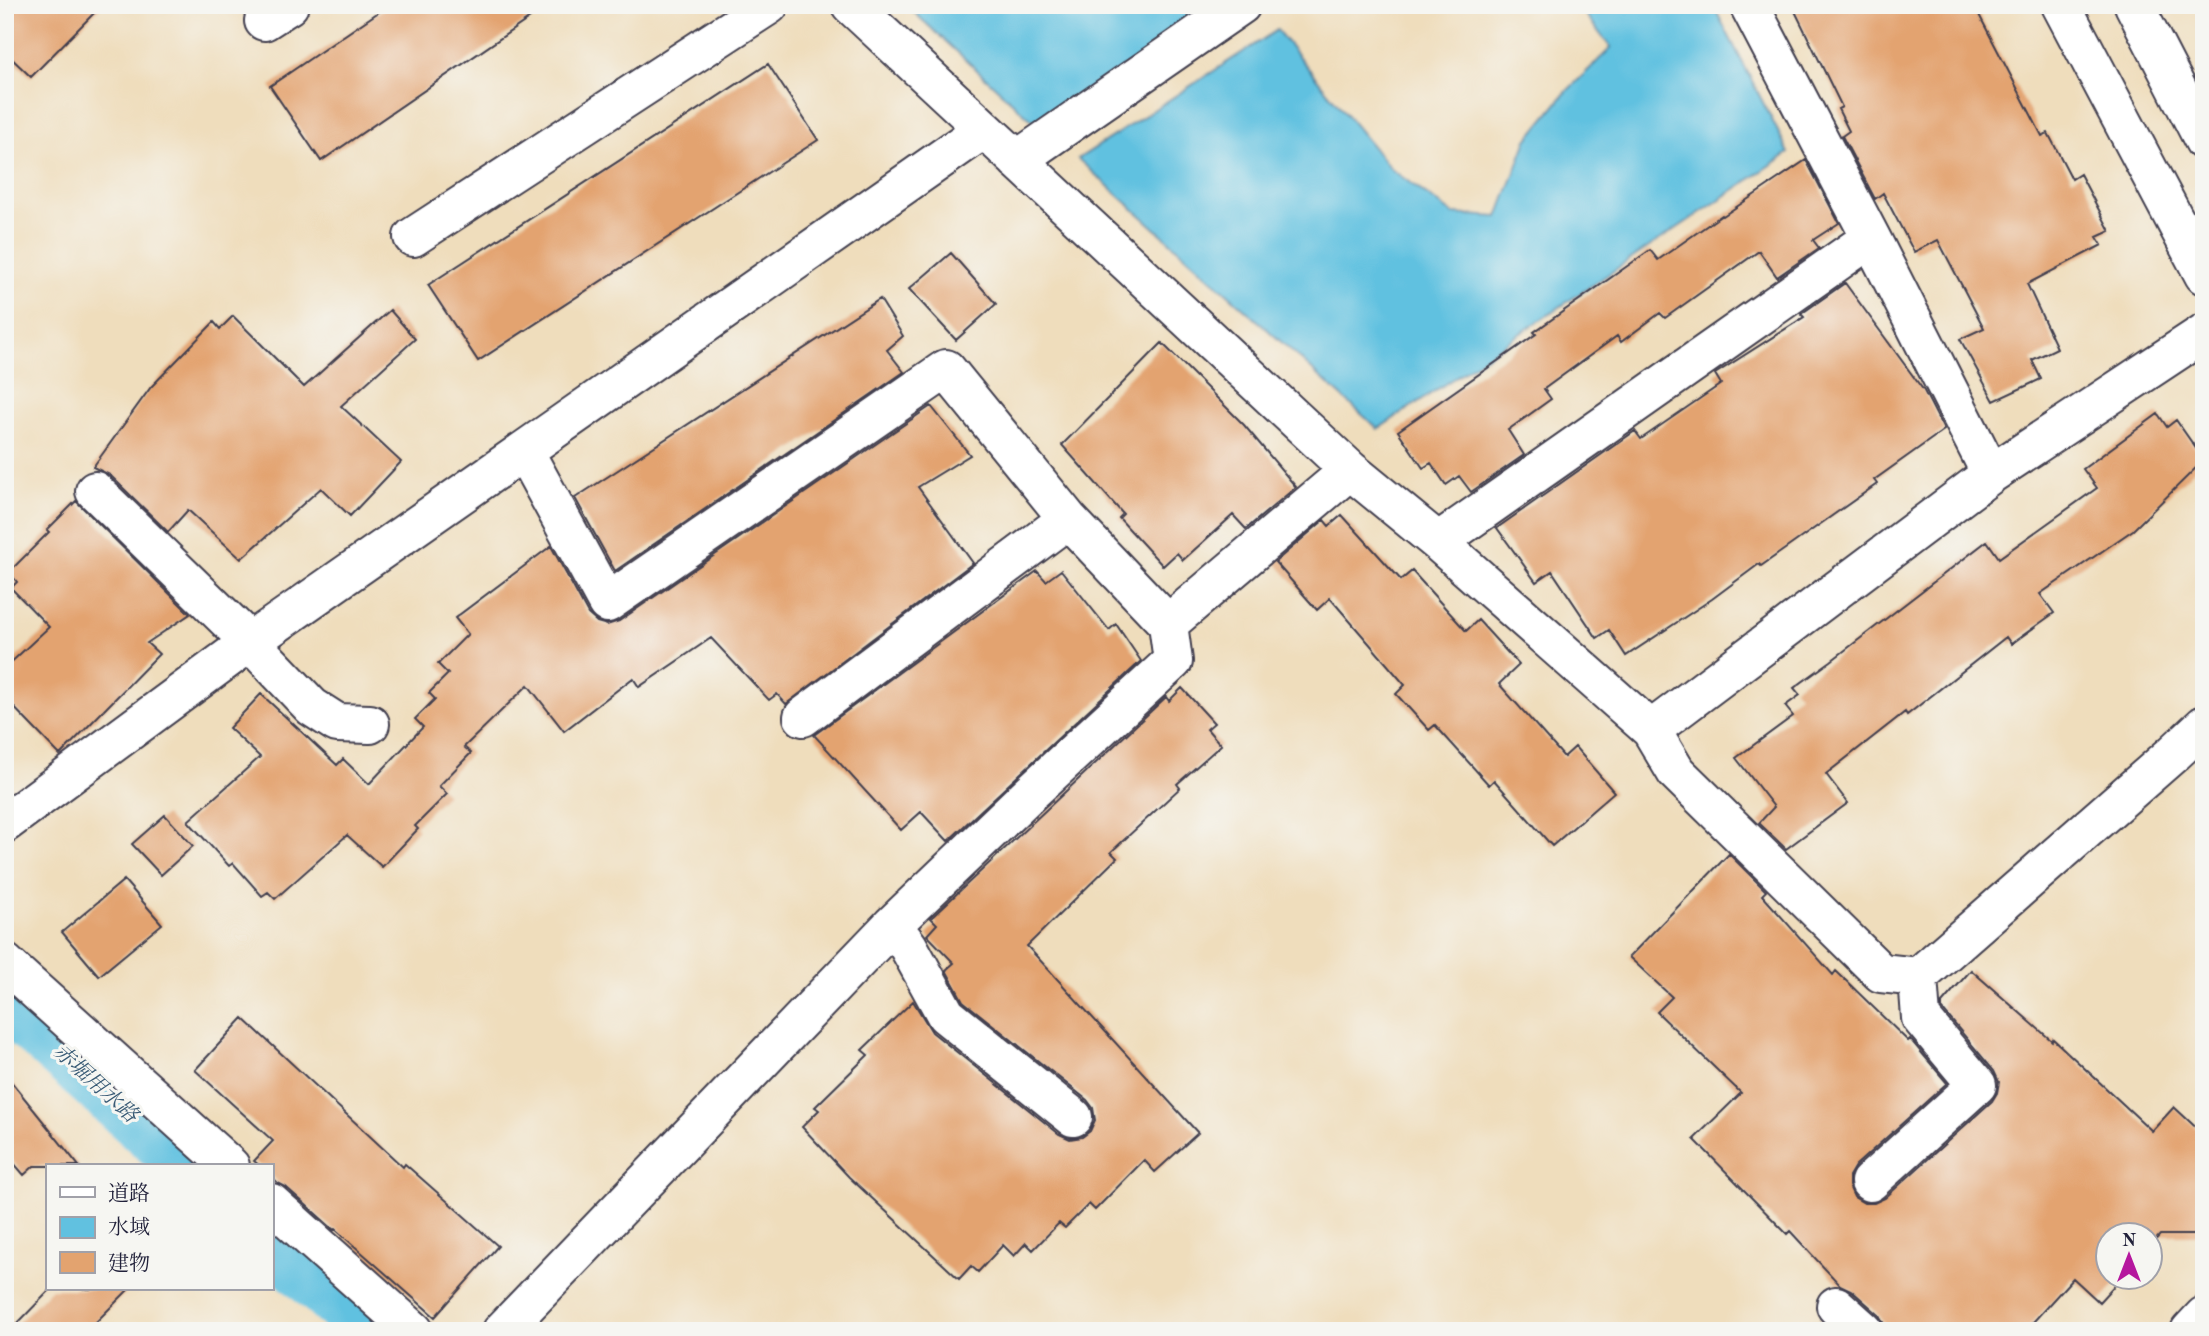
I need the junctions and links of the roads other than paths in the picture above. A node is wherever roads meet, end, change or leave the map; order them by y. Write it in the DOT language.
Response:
graph roads {
  1 [pos="769,5"];
  2 [pos="851,5"];
  3 [pos="1241,5"];
  4 [pos="1749,5"];
  5 [pos="2061,5"];
  6 [pos="2134,5"];
  7 [pos="984,129"];
  8 [pos="2204,141"];
  9 [pos="1017,160"];
  10 [pos="413,237"];
  11 [pos="1871,238"];
  12 [pos="2204,275"];
  13 [pos="2204,333"];
  14 [pos="524,451"];
  15 [pos="1350,470"];
  16 [pos="1992,474"];
  17 [pos="94,491"];
  18 [pos="1068,519"];
  19 [pos="1438,542"];
  20 [pos="1168,624"];
  21 [pos="250,642"];
  22 [pos="803,717"];
  23 [pos="370,724"];
  24 [pos="2204,725"];
  25 [pos="1651,730"];
  26 [pos="5,823"];
  27 [pos="892,925"];
  28 [pos="5,963"];
  29 [pos="1918,977"];
  30 [pos="1073,1117"];
  31 [pos="228,1164"];
  32 [pos="1870,1182"];
  33 [pos="273,1205"];
  34 [pos="2204,1316"];
  35 [pos="414,1331"];
  36 [pos="502,1331"];
  37 [pos="2190,1331"];
  1 -- 10 [label="street"];
  2 -- 7 [label="street"];
  3 -- 9 [label="street"];
  4 -- 11 [label="street"];
  5 -- 12 [label="street"];
  6 -- 8 [label="street"];
  7 -- 9 [label="street"];
  7 -- 14 [label="street"];
  9 -- 15 [label="street"];
  11 -- 16 [label="street"];
  11 -- 19 [label="street"];
  13 -- 16 [label="street"];
  14 -- 18 [label="street"];
  14 -- 21 [label="street"];
  15 -- 19 [label="street"];
  15 -- 20 [label="street"];
  16 -- 25 [label="street"];
  17 -- 21 [label="street"];
  18 -- 20 [label="street"];
  18 -- 22 [label="street"];
  19 -- 25 [label="street"];
  20 -- 27 [label="street"];
  21 -- 23 [label="street"];
  21 -- 26 [label="street"];
  24 -- 29 [label="street"];
  25 -- 29 [label="street"];
  27 -- 30 [label="street"];
  27 -- 36 [label="street"];
  28 -- 31 [label="street"];
  29 -- 32 [label="street"];
  33 -- 35 [label="street"];
  34 -- 37 [label="street"];
}
